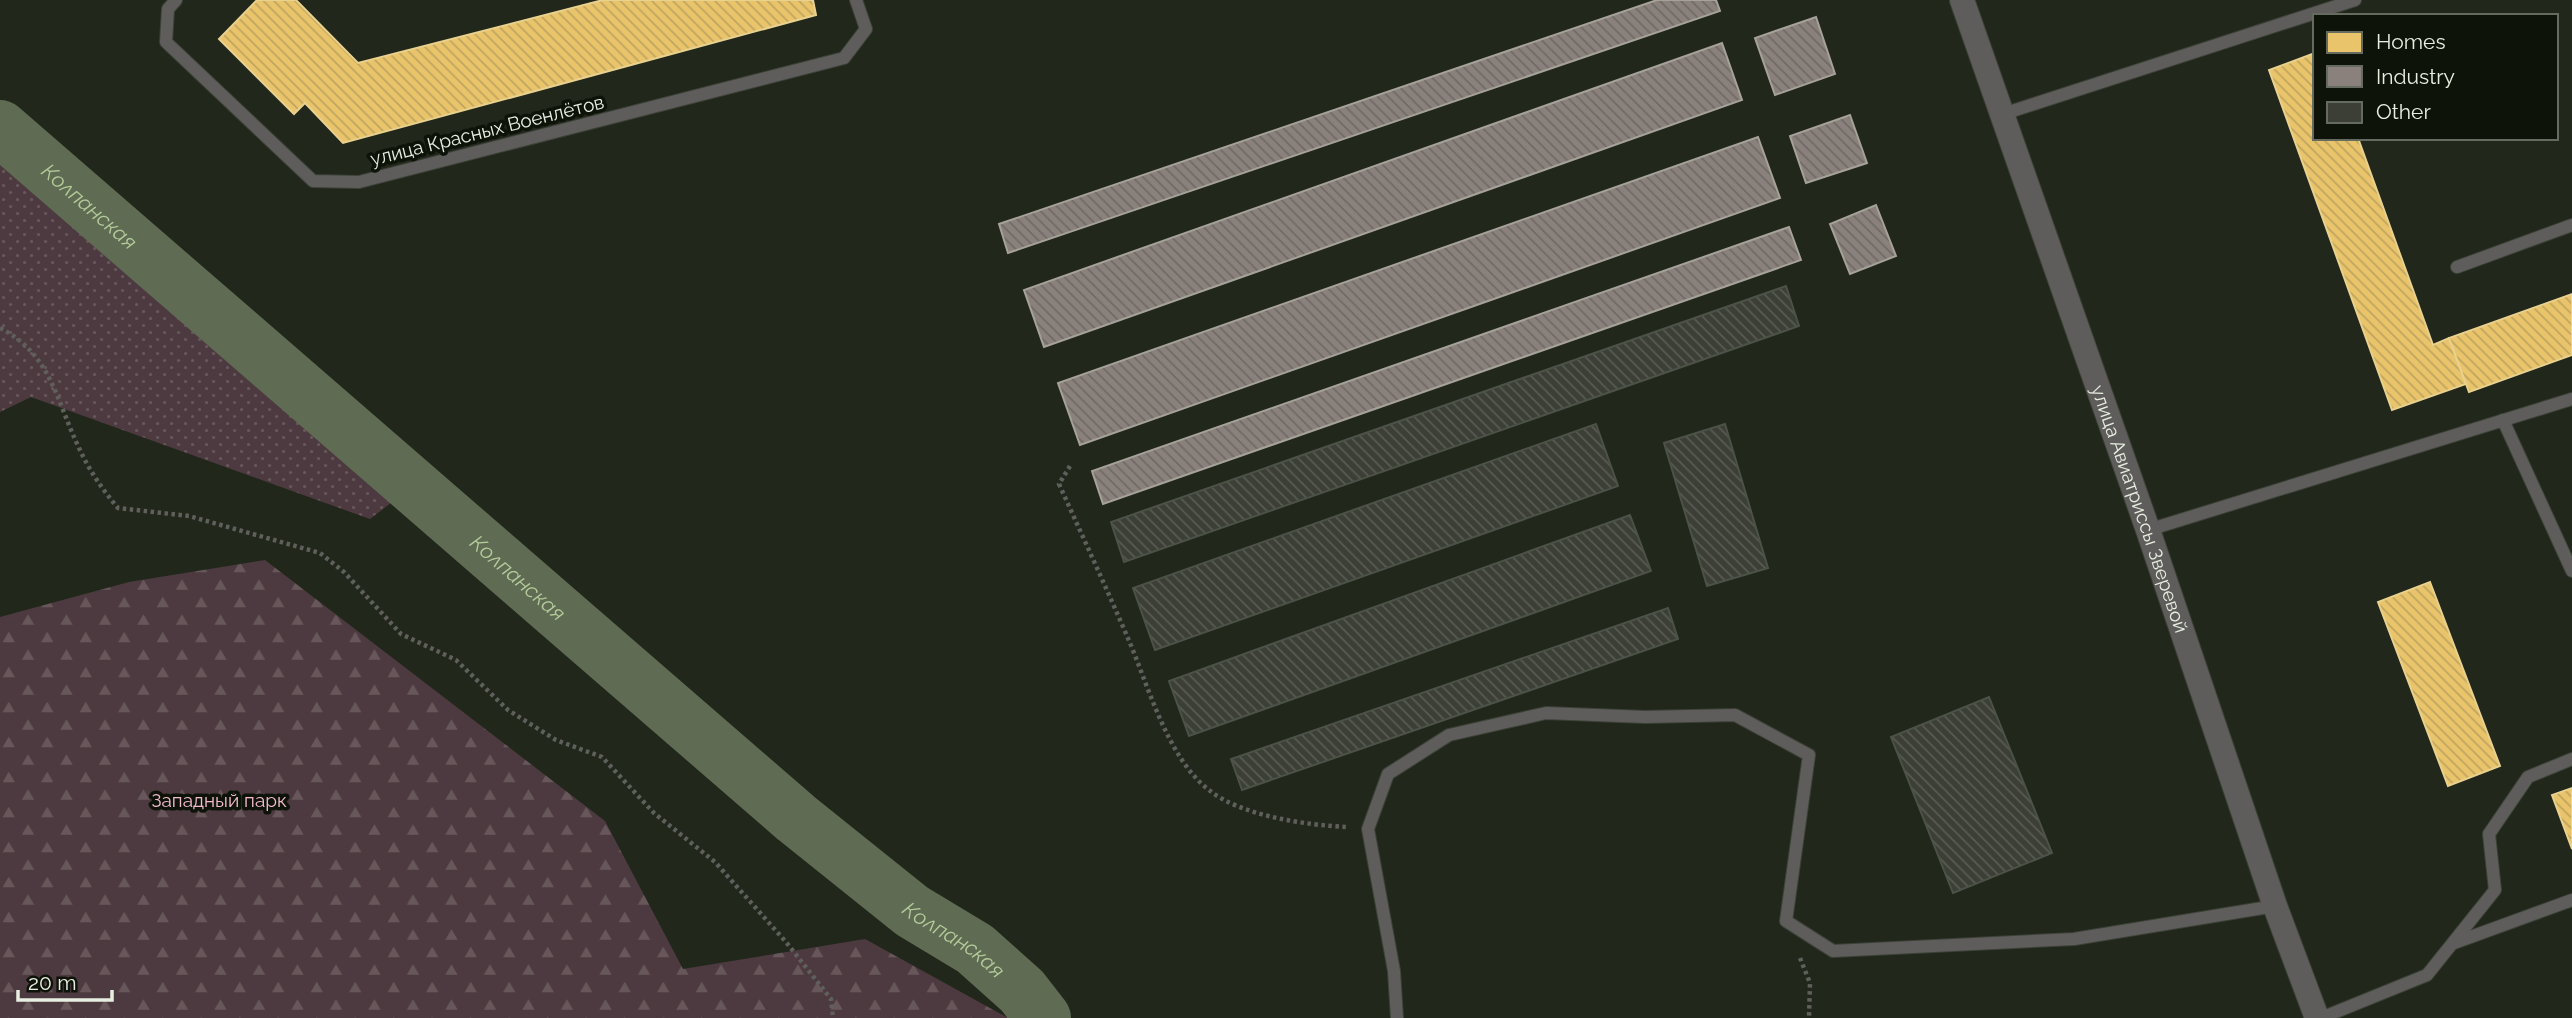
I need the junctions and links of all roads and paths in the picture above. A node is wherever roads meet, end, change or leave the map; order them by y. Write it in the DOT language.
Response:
graph roads {
  1 [pos="176,0"];
  2 [pos="856,0"];
  3 [pos="1962,0"];
  4 [pos="2355,0"];
  5 [pos="2003,114"];
  6 [pos="2572,225"];
  7 [pos="2457,267"];
  8 [pos="0,328"];
  9 [pos="2572,399"];
  10 [pos="2503,420"];
  11 [pos="1070,466"];
  12 [pos="2148,530"];
  13 [pos="2572,572"];
  14 [pos="2572,759"];
  15 [pos="1368,829"];
  16 [pos="2572,900"];
  17 [pos="2275,906"];
  18 [pos="1786,921"];
  19 [pos="2452,944"];
  20 [pos="833,1018"];
  21 [pos="1397,1018"];
  22 [pos="1809,1018"];
  23 [pos="2319,1018"];
  1 -- 2 [label="lane, улица Красных Военлётов"];
  3 -- 5 [label="street, улица Авиатриссы Зверевой"];
  4 -- 5 [label="lane"];
  5 -- 12 [label="street, улица Авиатриссы Зверевой"];
  6 -- 7 [label="lane"];
  8 -- 20 [label="path"];
  9 -- 10 [label="lane"];
  10 -- 12 [label="lane"];
  10 -- 13 [label="lane"];
  11 -- 15 [label="path"];
  12 -- 17 [label="street, улица Авиатриссы Зверевой"];
  14 -- 19 [label="lane"];
  15 -- 18 [label="lane"];
  15 -- 21 [label="lane"];
  16 -- 19 [label="lane"];
  17 -- 18 [label="lane"];
  17 -- 23 [label="street, улица Авиатриссы Зверевой"];
  18 -- 22 [label="path"];
  19 -- 23 [label="lane"];
}
